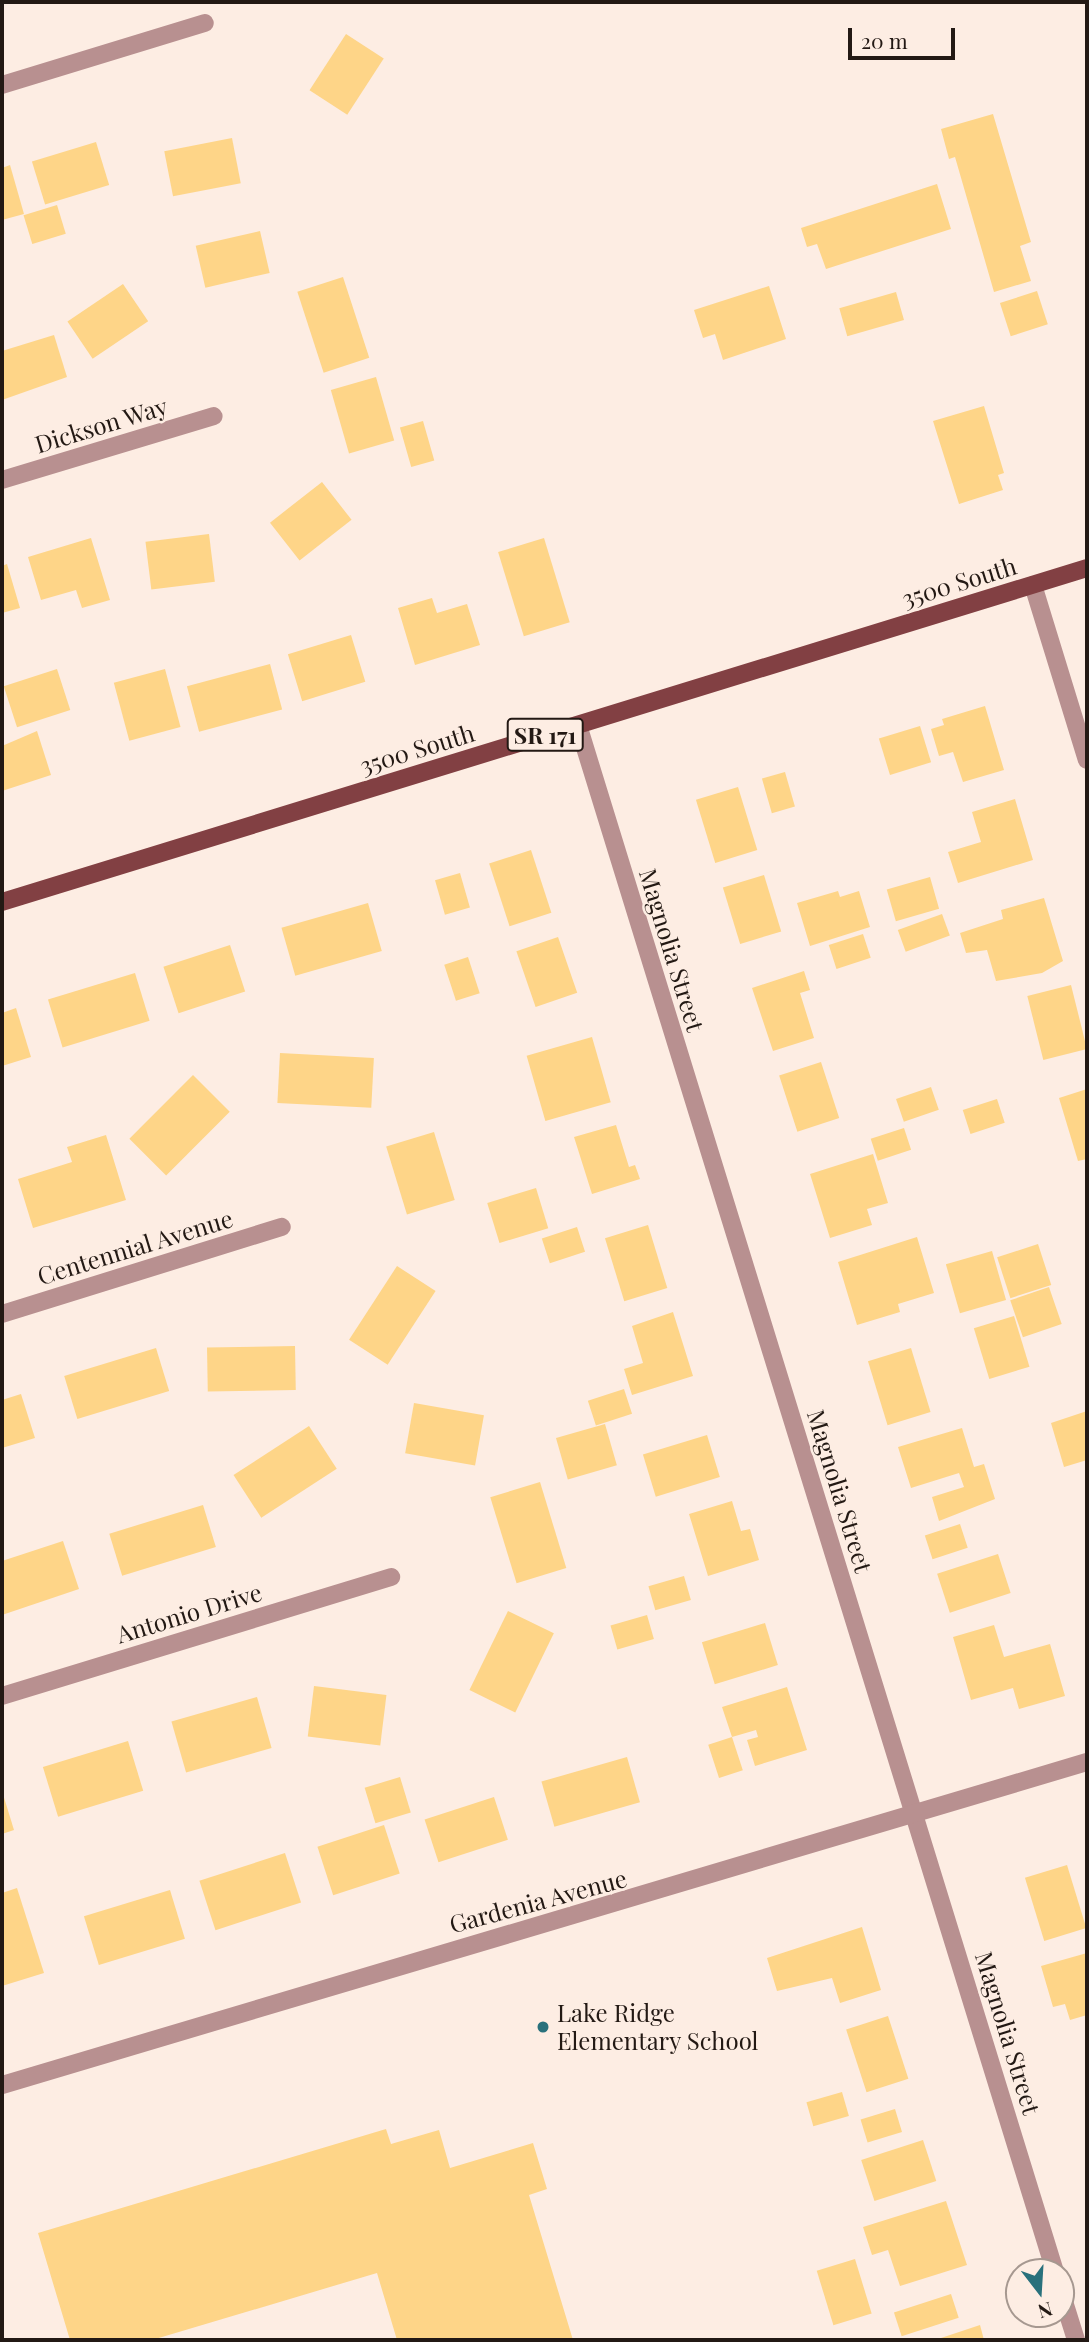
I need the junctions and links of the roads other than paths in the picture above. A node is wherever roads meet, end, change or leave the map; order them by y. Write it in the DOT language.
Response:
graph roads {
  1 [pos="205,23"];
  2 [pos="2,85"];
  3 [pos="214,416"];
  4 [pos="2,480"];
  5 [pos="1087,568"];
  6 [pos="1033,585"];
  7 [pos="578,725"];
  8 [pos="1087,760"];
  9 [pos="2,902"];
  10 [pos="282,1227"];
  11 [pos="2,1314"];
  12 [pos="391,1577"];
  13 [pos="2,1696"];
  14 [pos="1087,1762"];
  15 [pos="916,1815"];
  16 [pos="2,2085"];
  17 [pos="1051,2258"];
  1 -- 2 [label="street"];
  3 -- 4 [label="street, Dickson Way"];
  5 -- 6 [label="main road, 3500 South / SR 171"];
  6 -- 7 [label="main road, 3500 South / SR 171"];
  6 -- 8 [label="street"];
  7 -- 9 [label="main road, 3500 South / SR 171"];
  7 -- 15 [label="street, Magnolia Street"];
  10 -- 11 [label="street, Centennial Avenue"];
  12 -- 13 [label="street, Antonio Drive"];
  14 -- 15 [label="street, Gardenia Avenue"];
  15 -- 16 [label="street, Gardenia Avenue"];
  15 -- 17 [label="street, Magnolia Street"];
}
